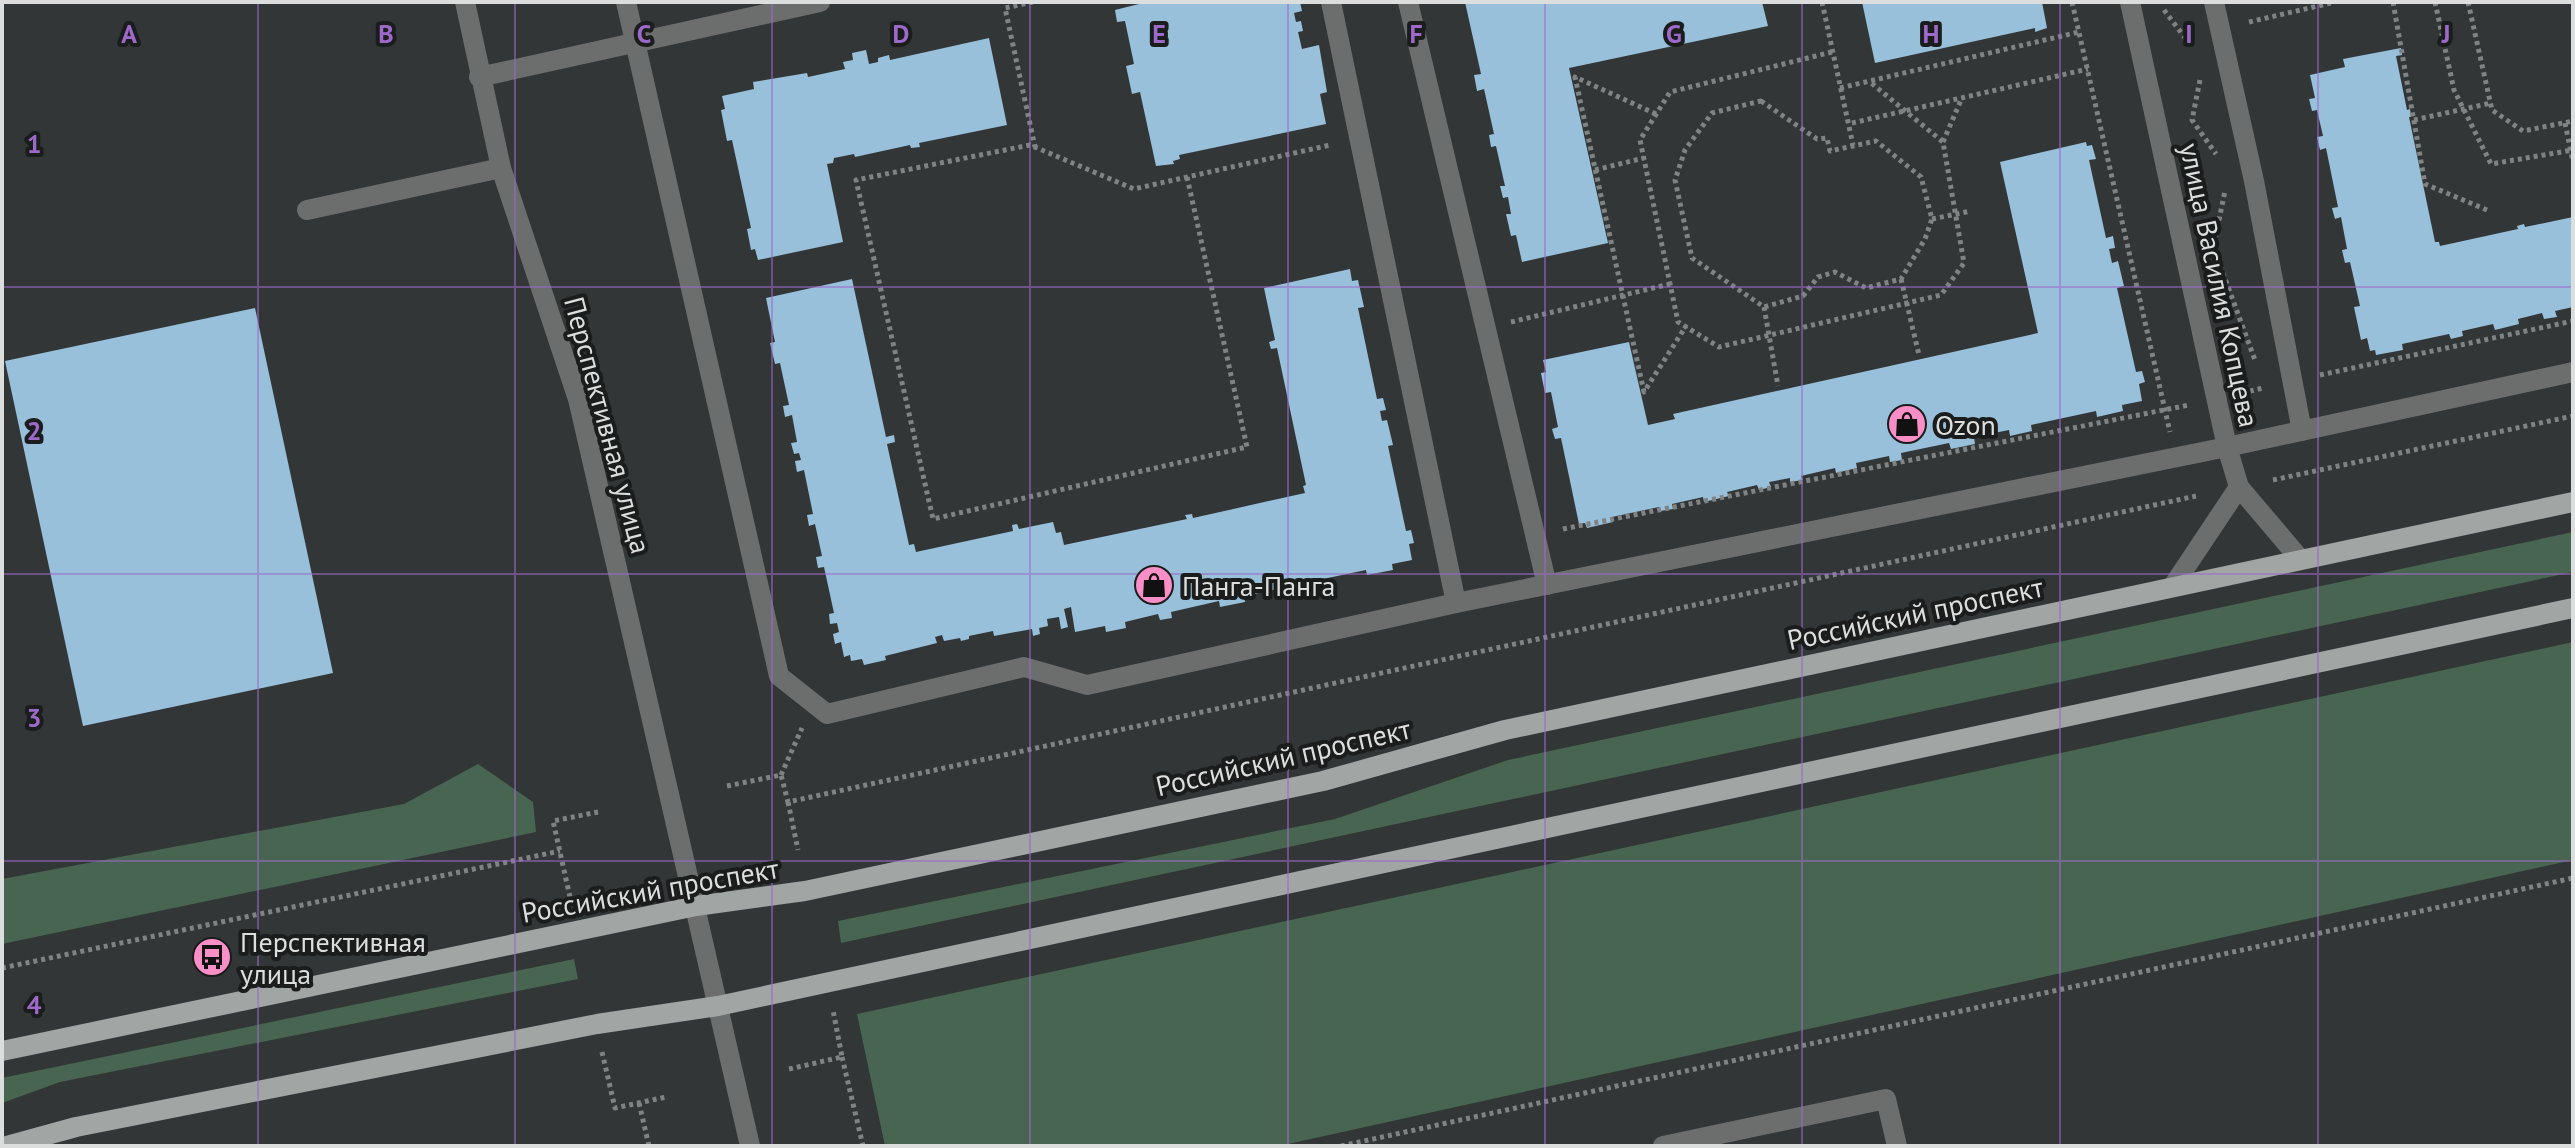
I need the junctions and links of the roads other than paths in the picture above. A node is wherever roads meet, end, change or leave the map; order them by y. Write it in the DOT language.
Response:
graph roads {
  1 [pos="465,2"];
  2 [pos="626,2"];
  3 [pos="820,2"];
  4 [pos="1331,2"];
  5 [pos="1408,2"];
  6 [pos="2130,2"];
  7 [pos="2214,2"];
  8 [pos="637,43"];
  9 [pos="479,77"];
  10 [pos="501,168"];
  11 [pos="307,210"];
  12 [pos="2573,372"];
  13 [pos="2302,431"];
  14 [pos="2227,447"];
  15 [pos="2239,487"];
  16 [pos="2573,502"];
  17 [pos="2300,559"];
  18 [pos="1547,585"];
  19 [pos="2173,586"];
  20 [pos="1456,603"];
  21 [pos="2573,608"];
  22 [pos="696,906"];
  23 [pos="718,1006"];
  24 [pos="2,1051"];
  25 [pos="7,1146"];
  26 [pos="750,1146"];
  27 [pos="1663,1146"];
  28 [pos="1897,1146"];
  1 -- 9 [label="street, Перспективная улица"];
  2 -- 8 [label="street"];
  3 -- 8 [label="street"];
  4 -- 20 [label="street"];
  5 -- 18 [label="street"];
  6 -- 14 [label="street, улица Василия Копцева"];
  7 -- 13 [label="street"];
  8 -- 9 [label="street"];
  8 -- 20 [label="street"];
  9 -- 10 [label="street, Перспективная улица"];
  10 -- 11 [label="street"];
  10 -- 22 [label="street, Перспективная улица"];
  12 -- 13 [label="street"];
  13 -- 14 [label="street"];
  14 -- 15 [label="street, улица Василия Копцева"];
  14 -- 18 [label="street"];
  15 -- 17 [label="street, улица Василия Копцева"];
  15 -- 19 [label="street"];
  16 -- 17 [label="main road, Российский проспект"];
  17 -- 19 [label="main road, Российский проспект"];
  18 -- 20 [label="street"];
  19 -- 22 [label="main road, Российский проспект"];
  21 -- 23 [label="main road"];
  22 -- 23 [label="street, Перспективная улица"];
  22 -- 24 [label="main road, Российский проспект"];
  23 -- 25 [label="main road"];
  23 -- 26 [label="street, Перспективная улица"];
  27 -- 28 [label="street"];
}
